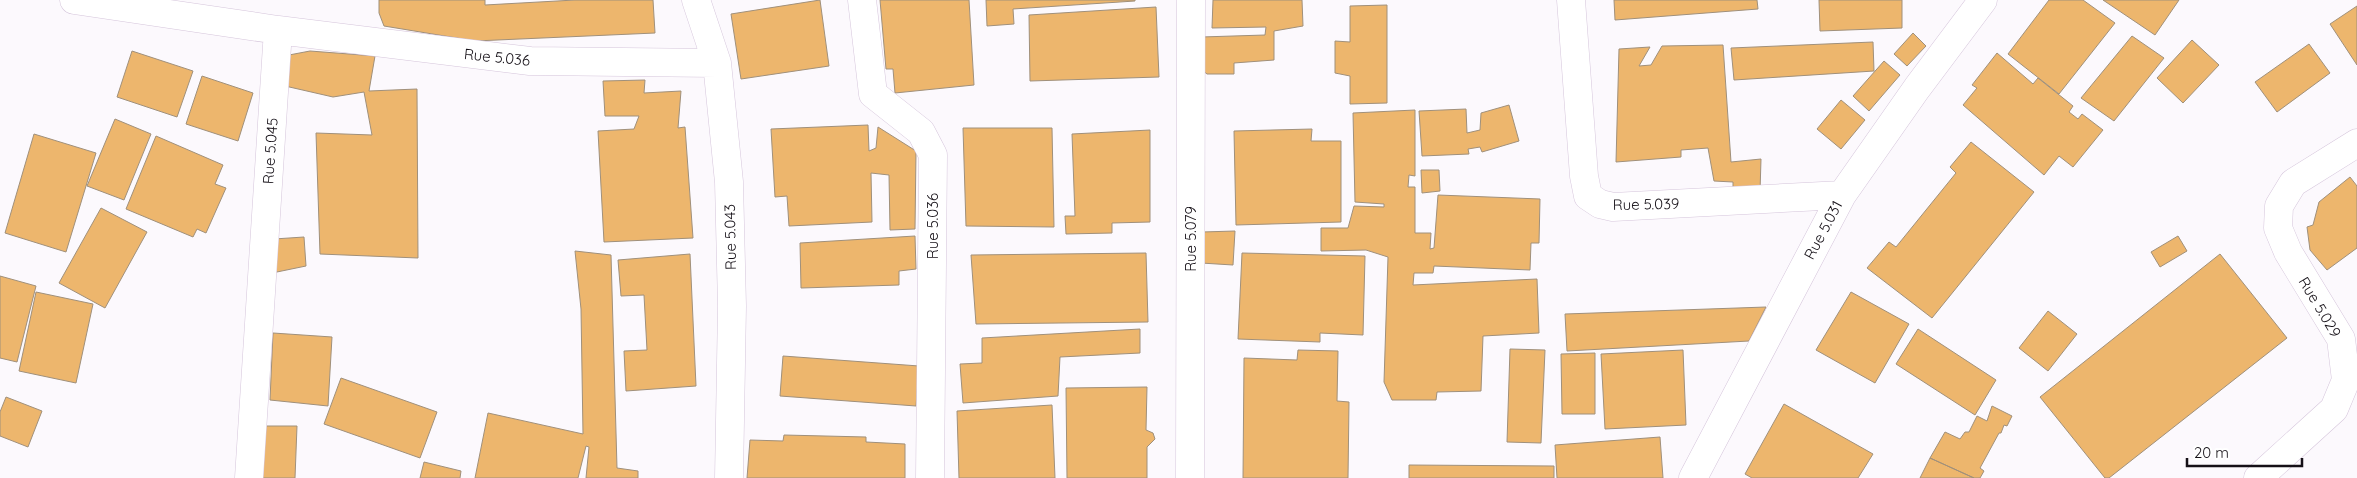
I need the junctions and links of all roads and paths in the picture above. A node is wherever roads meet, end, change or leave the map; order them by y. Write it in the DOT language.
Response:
graph roads {
  1 [pos="74,0"];
  2 [pos="696,0"];
  3 [pos="862,0"];
  4 [pos="1191,0"];
  5 [pos="1571,0"];
  6 [pos="1983,0"];
  7 [pos="278,30"];
  8 [pos="717,63"];
  9 [pos="2357,143"];
  10 [pos="1842,195"];
  11 [pos="2352,382"];
  12 [pos="248,478"];
  13 [pos="729,478"];
  14 [pos="930,478"];
  15 [pos="1190,478"];
  16 [pos="1693,478"];
  17 [pos="2258,478"];
  1 -- 7 [label="street"];
  2 -- 8 [label="street, Rue 5.043"];
  3 -- 14 [label="street, Rue 5.036"];
  4 -- 15 [label="street, Rue 5.079"];
  5 -- 10 [label="street, Rue 5.039"];
  6 -- 10 [label="street, Rue 5.031"];
  7 -- 8 [label="street, Rue 5.036"];
  7 -- 12 [label="street, Rue 5.045"];
  8 -- 13 [label="street, Rue 5.043"];
  9 -- 11 [label="street, Rue 5.029"];
  10 -- 16 [label="street, Rue 5.031"];
  11 -- 17 [label="street, Rue 5.029"];
}
